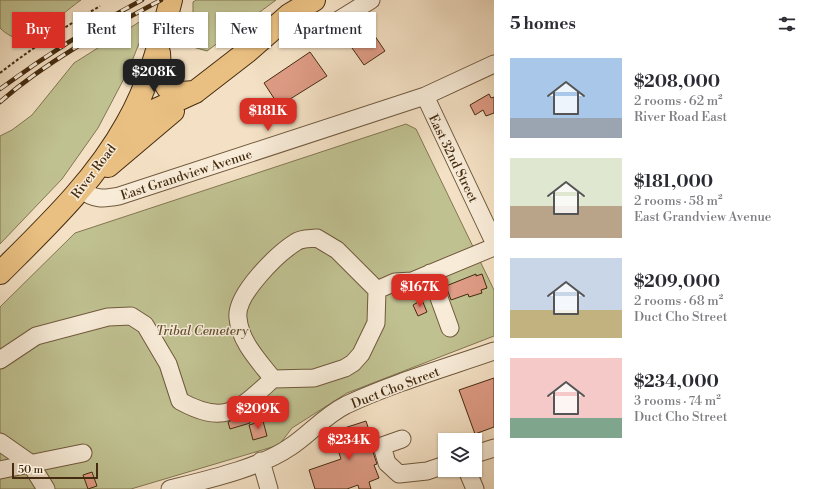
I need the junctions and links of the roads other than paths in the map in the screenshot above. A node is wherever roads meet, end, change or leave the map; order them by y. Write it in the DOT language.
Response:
graph roads {
  1 [pos="171,0"];
  2 [pos="314,0"];
  3 [pos="371,0"];
  4 [pos="168,12"];
  5 [pos="294,12"];
  6 [pos="352,12"];
  7 [pos="279,24"];
  8 [pos="158,48"];
  9 [pos="158,48"];
  10 [pos="494,64"];
  11 [pos="195,92"];
  12 [pos="425,96"];
  13 [pos="127,123"];
  14 [pos="81,189"];
  15 [pos="494,242"];
  16 [pos="494,247"];
  17 [pos="0,273"];
  18 [pos="430,273"];
  19 [pos="377,290"];
  20 [pos="450,328"];
  21 [pos="494,351"];
  22 [pos="0,360"];
  23 [pos="272,379"];
  24 [pos="402,439"];
  25 [pos="0,442"];
  26 [pos="494,448"];
  27 [pos="482,452"];
  28 [pos="83,453"];
  29 [pos="261,461"];
  30 [pos="30,463"];
  31 [pos="438,467"];
  32 [pos="0,470"];
  33 [pos="470,477"];
  34 [pos="46,489"];
  35 [pos="170,489"];
  36 [pos="269,489"];
  37 [pos="475,489"];
  1 -- 4 [label="main road, River Road"];
  2 -- 5 [label="main road"];
  3 -- 6 [label="street"];
  7 -- 11 [label="main road"];
  8 -- 11 [label="main road"];
  9 -- 13 [label="main road, River Road"];
  10 -- 12 [label="street, East Grandview Avenue"];
  11 -- 13 [label="main road"];
  11 -- 14 [label="main road"];
  12 -- 14 [label="street, East Grandview Avenue"];
  12 -- 15 [label="street, East 32nd Street"];
  13 -- 14 [label="main road, River Road"];
  14 -- 17 [label="main road, River Road"];
  16 -- 18 [label="street"];
  18 -- 19 [label="street"];
  18 -- 20 [label="street"];
  19 -- 23 [label="street"];
  19 -- 23 [label="street"];
  21 -- 29 [label="street, Duct Cho Street"];
  22 -- 23 [label="street"];
  24 -- 31 [label="street"];
  25 -- 30 [label="street"];
  26 -- 27 [label="street"];
  28 -- 30 [label="street"];
  29 -- 35 [label="street, Duct Cho Street"];
  29 -- 36 [label="street"];
  30 -- 32 [label="street"];
  30 -- 34 [label="street"];
  33 -- 37 [label="street"];
}
